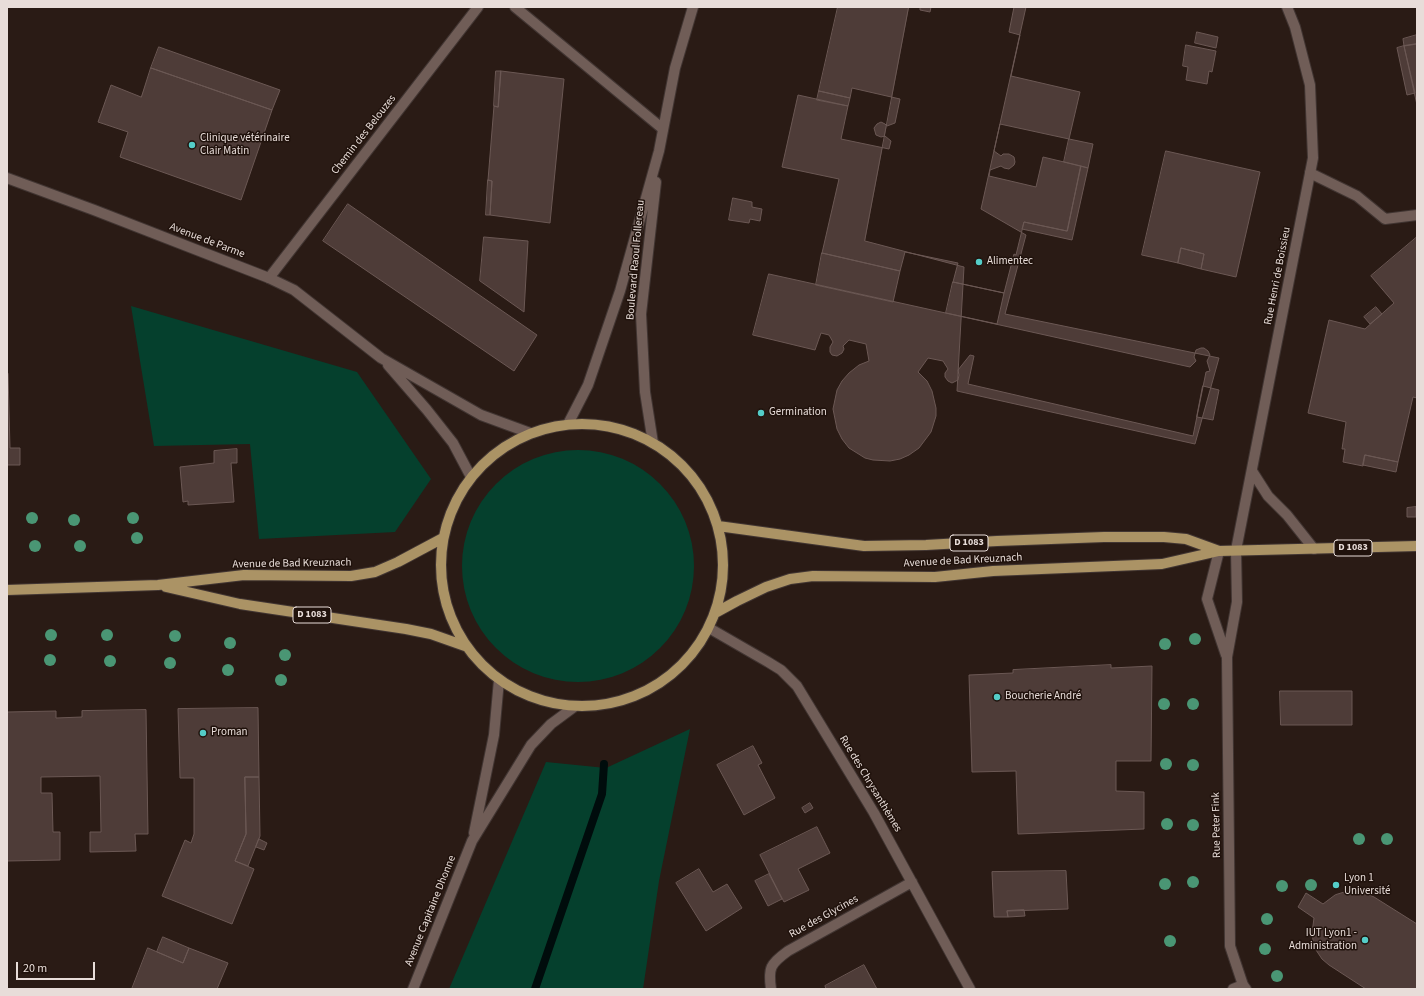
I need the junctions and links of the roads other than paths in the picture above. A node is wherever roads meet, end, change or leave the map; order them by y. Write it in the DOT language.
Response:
graph roads {
  1 [pos="478,7"];
  2 [pos="515,7"];
  3 [pos="693,7"];
  4 [pos="1287,7"];
  5 [pos="663,129"];
  6 [pos="659,151"];
  7 [pos="1310,173"];
  8 [pos="7,178"];
  9 [pos="1417,215"];
  10 [pos="268,278"];
  11 [pos="382,358"];
  12 [pos="568,424"];
  13 [pos="530,433"];
  14 [pos="653,442"];
  15 [pos="1252,471"];
  16 [pos="471,477"];
  17 [pos="718,526"];
  18 [pos="443,538"];
  19 [pos="1417,546"];
  20 [pos="1236,550"];
  21 [pos="1314,550"];
  22 [pos="1219,551"];
  23 [pos="158,585"];
  24 [pos="7,590"];
  25 [pos="715,613"];
  26 [pos="709,628"];
  27 [pos="465,646"];
  28 [pos="1227,657"];
  29 [pos="499,680"];
  30 [pos="574,707"];
  31 [pos="472,841"];
  32 [pos="912,882"];
  33 [pos="1245,987"];
  34 [pos="413,989"];
  35 [pos="771,989"];
  36 [pos="970,989"];
  37 [pos="1233,989"];
  1 -- 10 [label="street, Chemin des Belouzes"];
  2 -- 5 [label="street"];
  3 -- 5 [label="street, Boulevard Raoul Follereau"];
  4 -- 7 [label="street, Rue Henri de Boissieu"];
  5 -- 6 [label="street, Boulevard Raoul Follereau"];
  6 -- 12 [label="street, Boulevard Raoul Follereau"];
  6 -- 14 [label="street, Boulevard Raoul Follereau"];
  7 -- 9 [label="street"];
  7 -- 15 [label="street, Rue Henri de Boissieu"];
  8 -- 10 [label="street, Avenue de Parme"];
  10 -- 11 [label="street, Avenue de Parme"];
  11 -- 13 [label="street, Avenue de Parme"];
  11 -- 16 [label="street, Avenue de Parme"];
  12 -- 13 [label="main road"];
  12 -- 14 [label="main road"];
  13 -- 16 [label="main road"];
  14 -- 17 [label="main road"];
  15 -- 20 [label="street, Rue Henri de Boissieu"];
  15 -- 21 [label="street"];
  16 -- 18 [label="main road"];
  17 -- 22 [label="main road, Avenue de Bad Kreuznach / D 1083"];
  17 -- 25 [label="main road"];
  18 -- 23 [label="main road, Avenue de Bad Kreuznach / D 1083"];
  18 -- 27 [label="main road"];
  19 -- 21 [label="main road, Avenue de Bad Kreuznach / D 1083"];
  20 -- 21 [label="main road, Avenue de Bad Kreuznach / D 1083"];
  20 -- 22 [label="main road, Avenue de Bad Kreuznach / D 1083"];
  20 -- 28 [label="street, Rue Peter Fink"];
  22 -- 25 [label="main road, Avenue de Bad Kreuznach / D 1083"];
  22 -- 28 [label="street, Rue Peter Fink"];
  23 -- 24 [label="main road, Avenue de Bad Kreuznach / D 1083"];
  23 -- 27 [label="main road, Avenue de Bad Kreuznach / D 1083"];
  25 -- 26 [label="main road"];
  26 -- 30 [label="main road"];
  26 -- 32 [label="street, Rue des Chrysanthèmes"];
  27 -- 29 [label="main road"];
  28 -- 33 [label="street, Rue Peter Fink"];
  29 -- 30 [label="main road"];
  29 -- 31 [label="street, Avenue Capitaine Dhonne"];
  30 -- 31 [label="street, Avenue Capitaine Dhonne"];
  31 -- 34 [label="street, Avenue Capitaine Dhonne"];
  32 -- 35 [label="street, Rue des Glycines"];
  32 -- 36 [label="street, Rue des Chrysanthèmes"];
  33 -- 37 [label="street"];
}
